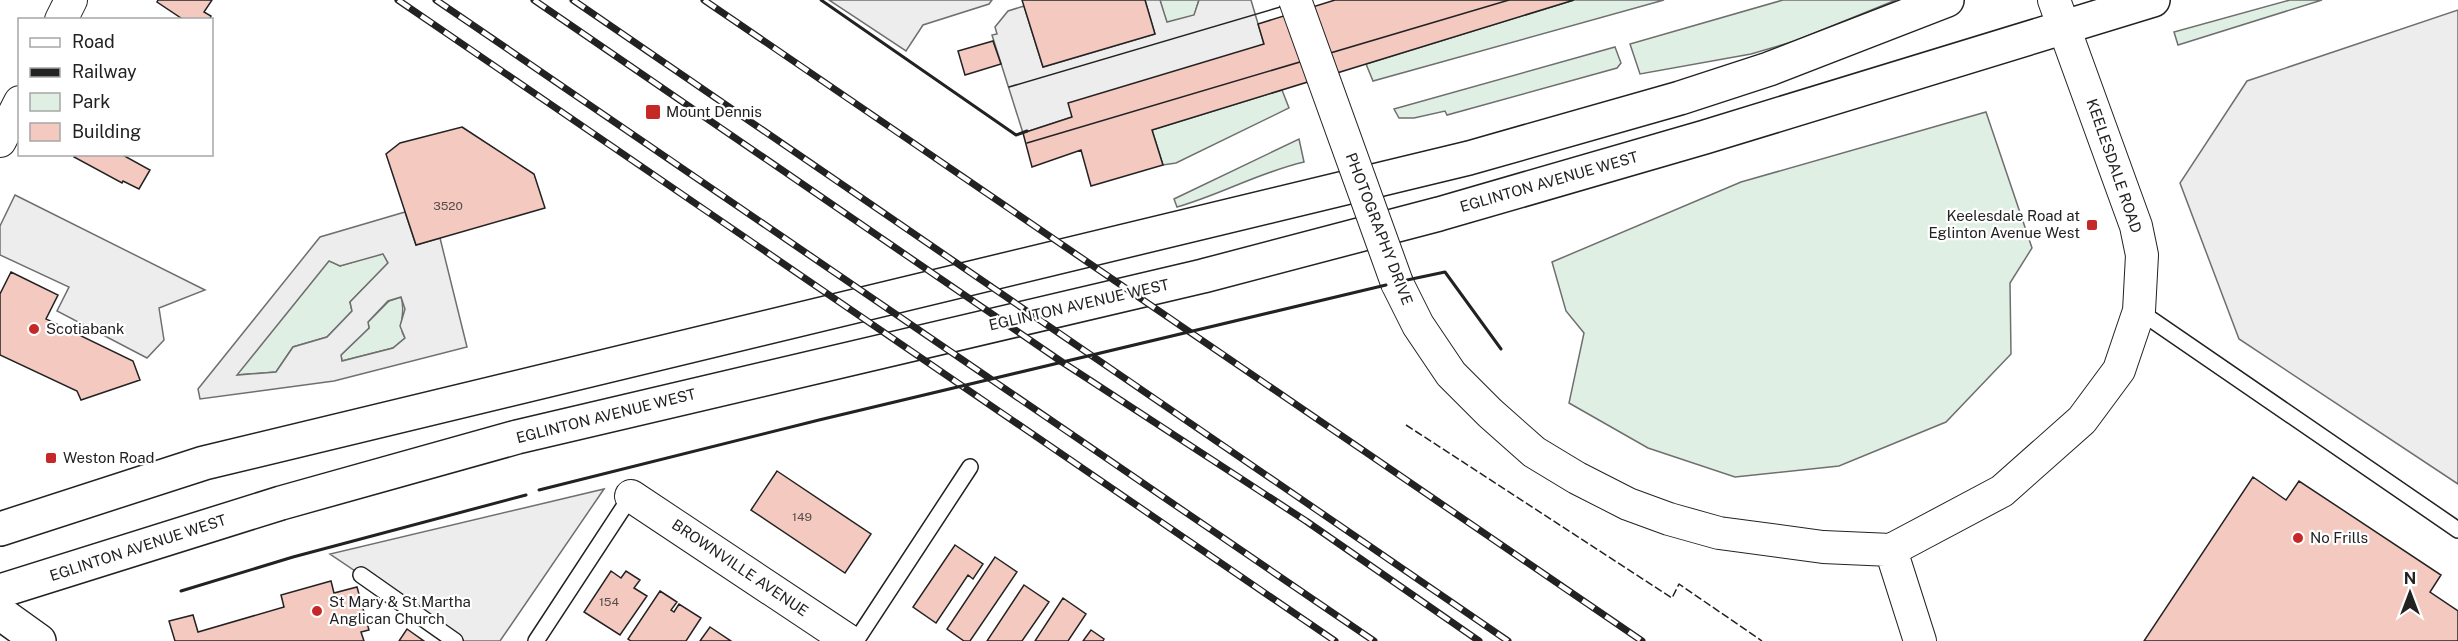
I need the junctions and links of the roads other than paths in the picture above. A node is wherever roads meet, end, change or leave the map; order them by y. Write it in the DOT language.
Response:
graph roads {
  1 [pos="71,0"];
  2 [pos="1294,0"];
  3 [pos="1947,0"];
  4 [pos="2153,0"];
  5 [pos="2059,14"];
  6 [pos="62,18"];
  7 [pos="18,106"];
  8 [pos="0,141"];
  9 [pos="2139,311"];
  10 [pos="970,467"];
  11 [pos="631,495"];
  12 [pos="0,530"];
  13 [pos="2458,530"];
  14 [pos="1892,550"];
  15 [pos="361,575"];
  16 [pos="0,591"];
  17 [pos="0,613"];
  18 [pos="39,641"];
  19 [pos="454,641"];
  20 [pos="536,641"];
  21 [pos="849,641"];
  22 [pos="856,641"];
  23 [pos="1920,641"];
  1 -- 6 [label="street"];
  2 -- 14 [label="street, PHOTOGRAPHY DRIVE, bridge"];
  3 -- 12 [label="main road"];
  4 -- 5 [label="main road, EGLINTON AVENUE WEST"];
  5 -- 9 [label="street, KEELESDALE ROAD"];
  5 -- 16 [label="main road, EGLINTON AVENUE WEST"];
  7 -- 8 [label="street"];
  9 -- 13 [label="lane"];
  9 -- 14 [label="street, KEELESDALE ROAD"];
  10 -- 22 [label="lane"];
  11 -- 20 [label="lane"];
  11 -- 21 [label="street, BROWNVILLE AVENUE"];
  14 -- 23 [label="street"];
  15 -- 19 [label="lane"];
  17 -- 18 [label="main road"];
}
